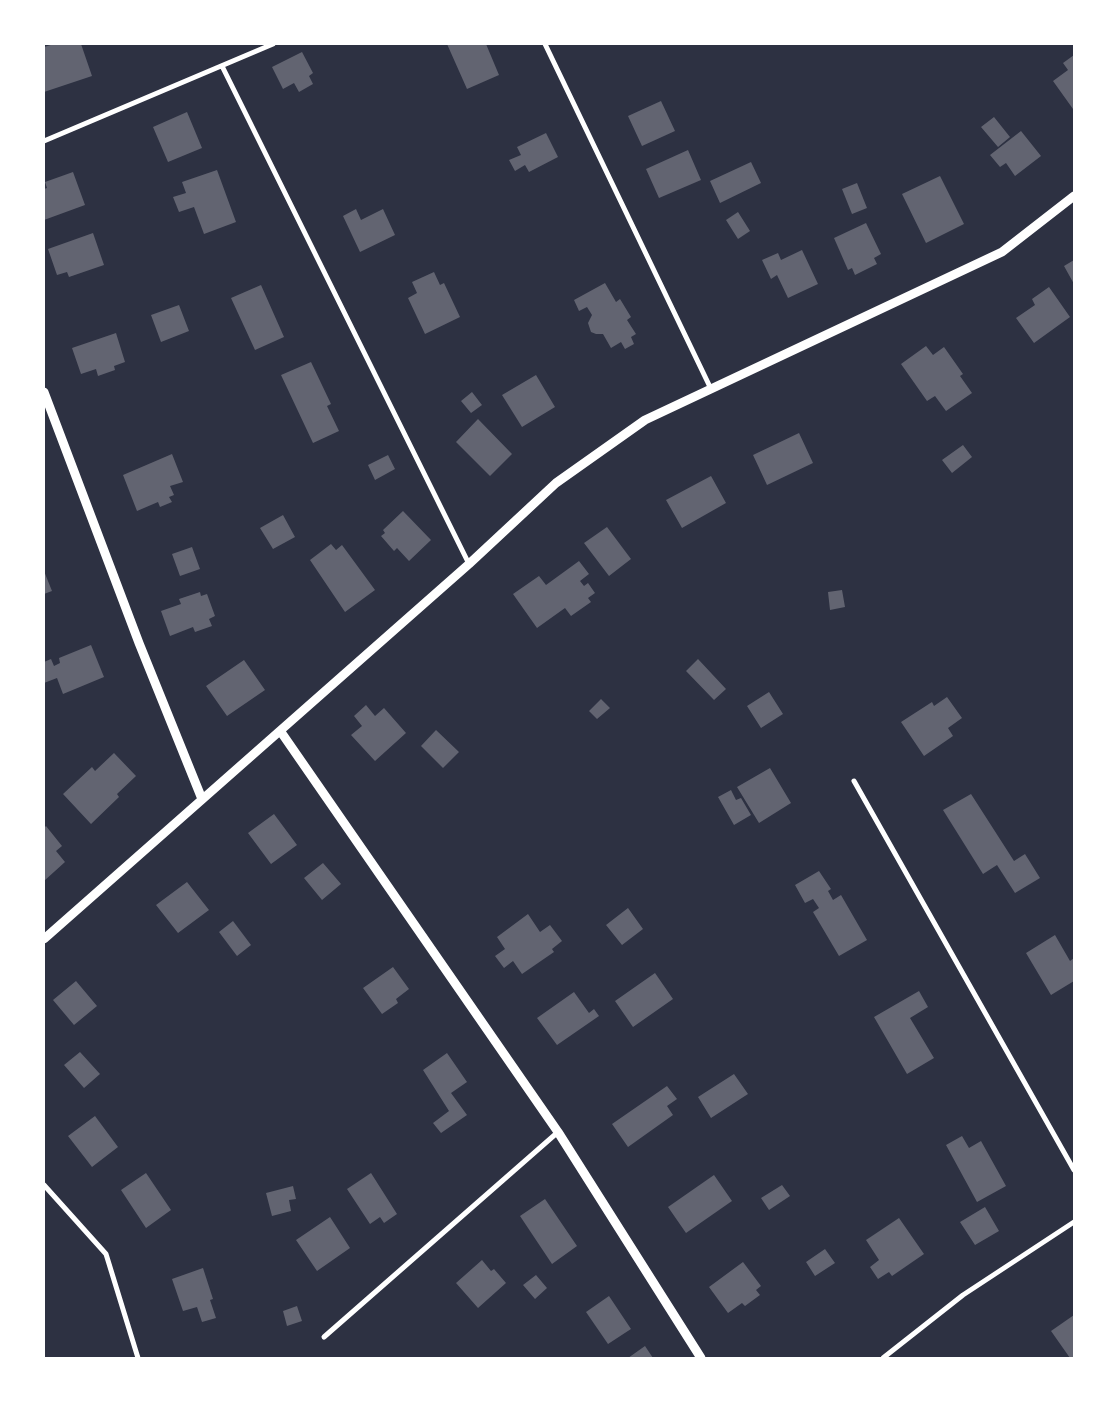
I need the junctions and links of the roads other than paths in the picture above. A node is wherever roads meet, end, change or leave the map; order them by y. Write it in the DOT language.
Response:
graph roads {
  1 [pos="273,44"];
  2 [pos="545,44"];
  3 [pos="222,66"];
  4 [pos="44,141"];
  5 [pos="1074,196"];
  6 [pos="711,390"];
  7 [pos="44,392"];
  8 [pos="469,564"];
  9 [pos="280,732"];
  10 [pos="854,781"];
  11 [pos="202,799"];
  12 [pos="44,938"];
  13 [pos="558,1132"];
  14 [pos="1074,1170"];
  15 [pos="44,1185"];
  16 [pos="1074,1222"];
  17 [pos="324,1337"];
  18 [pos="138,1358"];
  19 [pos="701,1358"];
  20 [pos="882,1358"];
  1 -- 3 [label="street"];
  2 -- 6 [label="street"];
  3 -- 4 [label="street"];
  3 -- 8 [label="street"];
  5 -- 6 [label="street"];
  6 -- 8 [label="street"];
  7 -- 11 [label="street"];
  8 -- 9 [label="street"];
  9 -- 11 [label="street"];
  9 -- 13 [label="street"];
  10 -- 14 [label="street"];
  11 -- 12 [label="street"];
  13 -- 17 [label="street"];
  13 -- 19 [label="street"];
  15 -- 18 [label="street"];
  16 -- 20 [label="street"];
}
